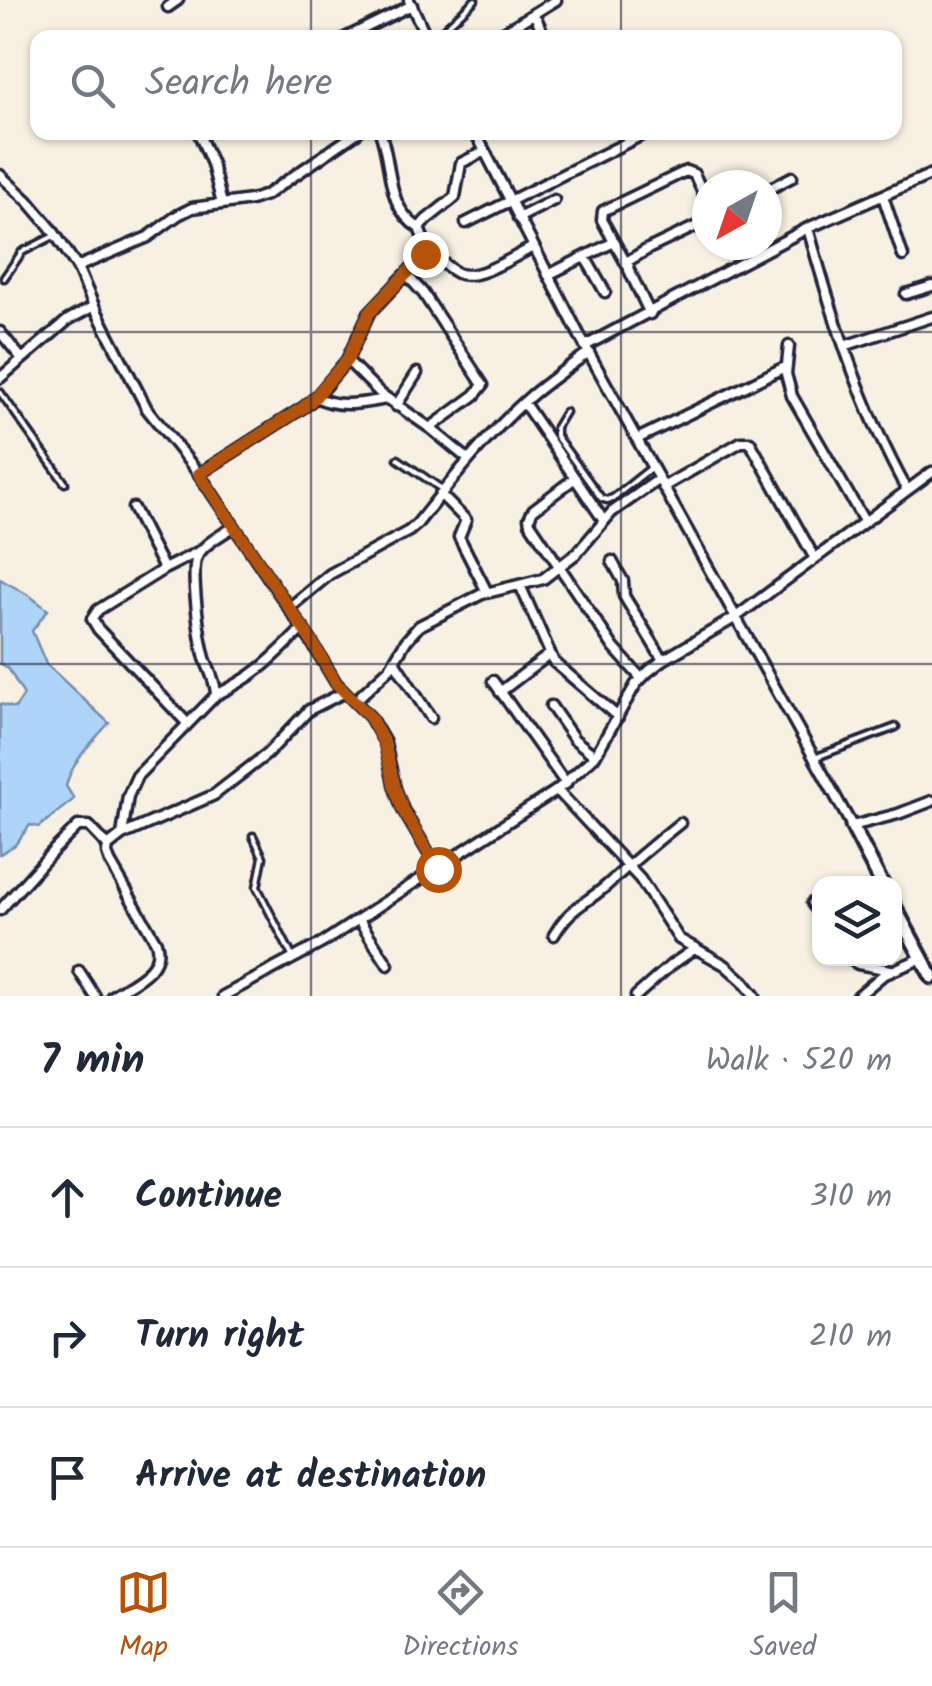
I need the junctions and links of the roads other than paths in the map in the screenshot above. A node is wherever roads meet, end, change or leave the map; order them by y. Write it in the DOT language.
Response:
graph roads {
  1 [pos="178,0"];
  2 [pos="474,0"];
  3 [pos="556,0"];
  4 [pos="410,3"];
  5 [pos="168,7"];
  6 [pos="534,13"];
  7 [pos="359,30"];
  8 [pos="425,30"];
  9 [pos="439,30"];
  10 [pos="507,30"];
  11 [pos="541,30"];
  12 [pos="202,140"];
  13 [pos="346,140"];
  14 [pos="382,140"];
  15 [pos="479,140"];
  16 [pos="632,140"];
  17 [pos="486,152"];
  18 [pos="692,173"];
  19 [pos="932,174"];
  20 [pos="0,176"];
  21 [pos="792,176"];
  22 [pos="782,182"];
  23 [pos="883,196"];
  24 [pos="554,200"];
  25 [pos="510,201"];
  26 [pos="222,204"];
  27 [pos="518,218"];
  28 [pos="466,223"];
  29 [pos="420,228"];
  30 [pos="692,228"];
  31 [pos="808,228"];
  32 [pos="56,235"];
  33 [pos="614,242"];
  34 [pos="426,246"];
  35 [pos="533,247"];
  36 [pos="902,256"];
  37 [pos="585,257"];
  38 [pos="628,266"];
  39 [pos="76,267"];
  40 [pos="406,274"];
  41 [pos="548,275"];
  42 [pos="4,278"];
  43 [pos="932,286"];
  44 [pos="605,292"];
  45 [pos="906,294"];
  46 [pos="94,306"];
  47 [pos="650,314"];
  48 [pos="932,317"];
  49 [pos="0,332"];
  50 [pos="789,346"];
  51 [pos="844,346"];
  52 [pos="587,349"];
  53 [pos="22,359"];
  54 [pos="347,360"];
  55 [pos="787,366"];
  56 [pos="417,373"];
  57 [pos="0,378"];
  58 [pos="0,392"];
  59 [pos="316,396"];
  60 [pos="387,399"];
  61 [pos="524,403"];
  62 [pos="396,406"];
  63 [pos="565,412"];
  64 [pos="430,428"];
  65 [pos="636,439"];
  66 [pos="398,459"];
  67 [pos="468,460"];
  68 [pos="652,467"];
  69 [pos="932,472"];
  70 [pos="199,474"];
  71 [pos="575,478"];
  72 [pos="65,483"];
  73 [pos="661,483"];
  74 [pos="907,490"];
  75 [pos="442,492"];
  76 [pos="133,508"];
  77 [pos="604,521"];
  78 [pos="864,521"];
  79 [pos="233,527"];
  80 [pos="202,549"];
  81 [pos="814,558"];
  82 [pos="612,561"];
  83 [pos="558,568"];
  84 [pos="164,569"];
  85 [pos="520,585"];
  86 [pos="487,592"];
  87 [pos="288,608"];
  88 [pos="736,617"];
  89 [pos="303,628"];
  90 [pos="550,654"];
  91 [pos="662,660"];
  92 [pos="394,661"];
  93 [pos="641,678"];
  94 [pos="492,681"];
  95 [pos="345,692"];
  96 [pos="500,692"];
  97 [pos="216,695"];
  98 [pos="356,700"];
  99 [pos="552,706"];
  100 [pos="618,717"];
  101 [pos="430,718"];
  102 [pos="188,723"];
  103 [pos="896,727"];
  104 [pos="595,756"];
  105 [pos="814,758"];
  106 [pos="566,784"];
  107 [pos="558,790"];
  108 [pos="932,801"];
  109 [pos="680,823"];
  110 [pos="852,826"];
  111 [pos="122,836"];
  112 [pos="253,836"];
  113 [pos="108,846"];
  114 [pos="627,866"];
  115 [pos="438,869"];
  116 [pos="878,876"];
  117 [pos="0,910"];
  118 [pos="359,920"];
  119 [pos="902,921"];
  120 [pos="554,935"];
  121 [pos="696,948"];
  122 [pos="293,958"];
  123 [pos="922,958"];
  124 [pos="388,965"];
  125 [pos="869,966"];
  126 [pos="891,970"];
  127 [pos="80,971"];
  128 [pos="932,976"];
  129 [pos="94,996"];
  130 [pos="112,996"];
  131 [pos="223,996"];
  132 [pos="636,996"];
  133 [pos="755,996"];
  134 [pos="858,996"];
  1 -- 5 [label="street"];
  2 -- 9 [label="lane"];
  3 -- 6 [label="street"];
  4 -- 7 [label="street"];
  4 -- 8 [label="street"];
  6 -- 10 [label="street"];
  6 -- 11 [label="street"];
  12 -- 26 [label="street"];
  13 -- 26 [label="street"];
  14 -- 29 [label="street"];
  15 -- 17 [label="street"];
  16 -- 25 [label="street"];
  17 -- 25 [label="street"];
  17 -- 29 [label="street"];
  18 -- 33 [label="street"];
  19 -- 23 [label="street"];
  20 -- 32 [label="street"];
  21 -- 22 [label="street"];
  23 -- 31 [label="street"];
  23 -- 36 [label="street"];
  24 -- 27 [label="street"];
  25 -- 27 [label="street"];
  25 -- 28 [label="street"];
  26 -- 39 [label="street"];
  27 -- 35 [label="street"];
  29 -- 34 [label="street"];
  30 -- 38 [label="street"];
  31 -- 47 [label="street"];
  31 -- 51 [label="street"];
  32 -- 39 [label="street"];
  32 -- 42 [label="lane"];
  33 -- 37 [label="street"];
  33 -- 38 [label="street"];
  34 -- 35 [label="street"];
  34 -- 40 [label="street"];
  35 -- 41 [label="street"];
  37 -- 41 [label="street"];
  37 -- 44 [label="street"];
  38 -- 47 [label="street"];
  39 -- 46 [label="street"];
  40 -- 54 [label="street"];
  40 -- 64 [label="street"];
  41 -- 52 [label="street"];
  43 -- 45 [label="street"];
  46 -- 53 [label="street"];
  46 -- 70 [label="street"];
  47 -- 52 [label="street"];
  48 -- 51 [label="street"];
  49 -- 53 [label="street"];
  50 -- 55 [label="street"];
  51 -- 74 [label="street"];
  52 -- 61 [label="street"];
  52 -- 65 [label="street"];
  53 -- 57 [label="street"];
  54 -- 59 [label="street"];
  54 -- 60 [label="street"];
  55 -- 65 [label="street"];
  55 -- 78 [label="street"];
  56 -- 62 [label="street"];
  58 -- 72 [label="lane"];
  59 -- 60 [label="street"];
  59 -- 70 [label="street"];
  60 -- 62 [label="street"];
  61 -- 67 [label="street"];
  61 -- 71 [label="street"];
  62 -- 64 [label="street"];
  63 -- 68 [label="lane"];
  64 -- 67 [label="street"];
  65 -- 68 [label="street"];
  66 -- 75 [label="lane"];
  67 -- 75 [label="street"];
  68 -- 73 [label="street"];
  69 -- 74 [label="street"];
  70 -- 79 [label="street"];
  71 -- 77 [label="street"];
  71 -- 83 [label="street"];
  73 -- 77 [label="street"];
  73 -- 81 [label="street"];
  73 -- 88 [label="street"];
  74 -- 78 [label="street"];
  75 -- 86 [label="street"];
  75 -- 87 [label="street"];
  76 -- 84 [label="street"];
  77 -- 83 [label="street"];
  78 -- 81 [label="street"];
  79 -- 80 [label="street"];
  79 -- 87 [label="street"];
  80 -- 84 [label="street"];
  80 -- 97 [label="street"];
  81 -- 88 [label="street"];
  82 -- 91 [label="street"];
  83 -- 85 [label="street"];
  83 -- 93 [label="street"];
  84 -- 102 [label="street"];
  85 -- 86 [label="street"];
  85 -- 90 [label="street"];
  86 -- 92 [label="street"];
  87 -- 89 [label="street"];
  88 -- 91 [label="street"];
  88 -- 105 [label="street"];
  89 -- 95 [label="street"];
  89 -- 97 [label="street"];
  90 -- 96 [label="street"];
  90 -- 100 [label="street"];
  91 -- 93 [label="street"];
  92 -- 98 [label="street"];
  92 -- 101 [label="street"];
  93 -- 100 [label="street"];
  94 -- 96 [label="street"];
  95 -- 98 [label="street"];
  95 -- 111 [label="street"];
  96 -- 106 [label="street"];
  97 -- 102 [label="street"];
  98 -- 115 [label="street"];
  99 -- 104 [label="street"];
  100 -- 104 [label="street"];
  102 -- 111 [label="street"];
  103 -- 105 [label="lane"];
  104 -- 106 [label="street"];
  105 -- 110 [label="street"];
  106 -- 107 [label="street"];
  107 -- 114 [label="street"];
  107 -- 115 [label="street"];
  108 -- 110 [label="street"];
  109 -- 114 [label="street"];
  110 -- 116 [label="street"];
  111 -- 113 [label="street"];
  112 -- 122 [label="lane"];
  113 -- 117 [label="street"];
  113 -- 130 [label="street"];
  114 -- 120 [label="street"];
  114 -- 121 [label="street"];
  115 -- 118 [label="street"];
  118 -- 122 [label="street"];
  118 -- 124 [label="street"];
  119 -- 123 [label="street"];
  121 -- 132 [label="street"];
  121 -- 133 [label="street"];
  122 -- 131 [label="street"];
  123 -- 126 [label="street"];
  123 -- 128 [label="street"];
  125 -- 126 [label="street"];
  126 -- 134 [label="street"];
  127 -- 129 [label="street"];
}
